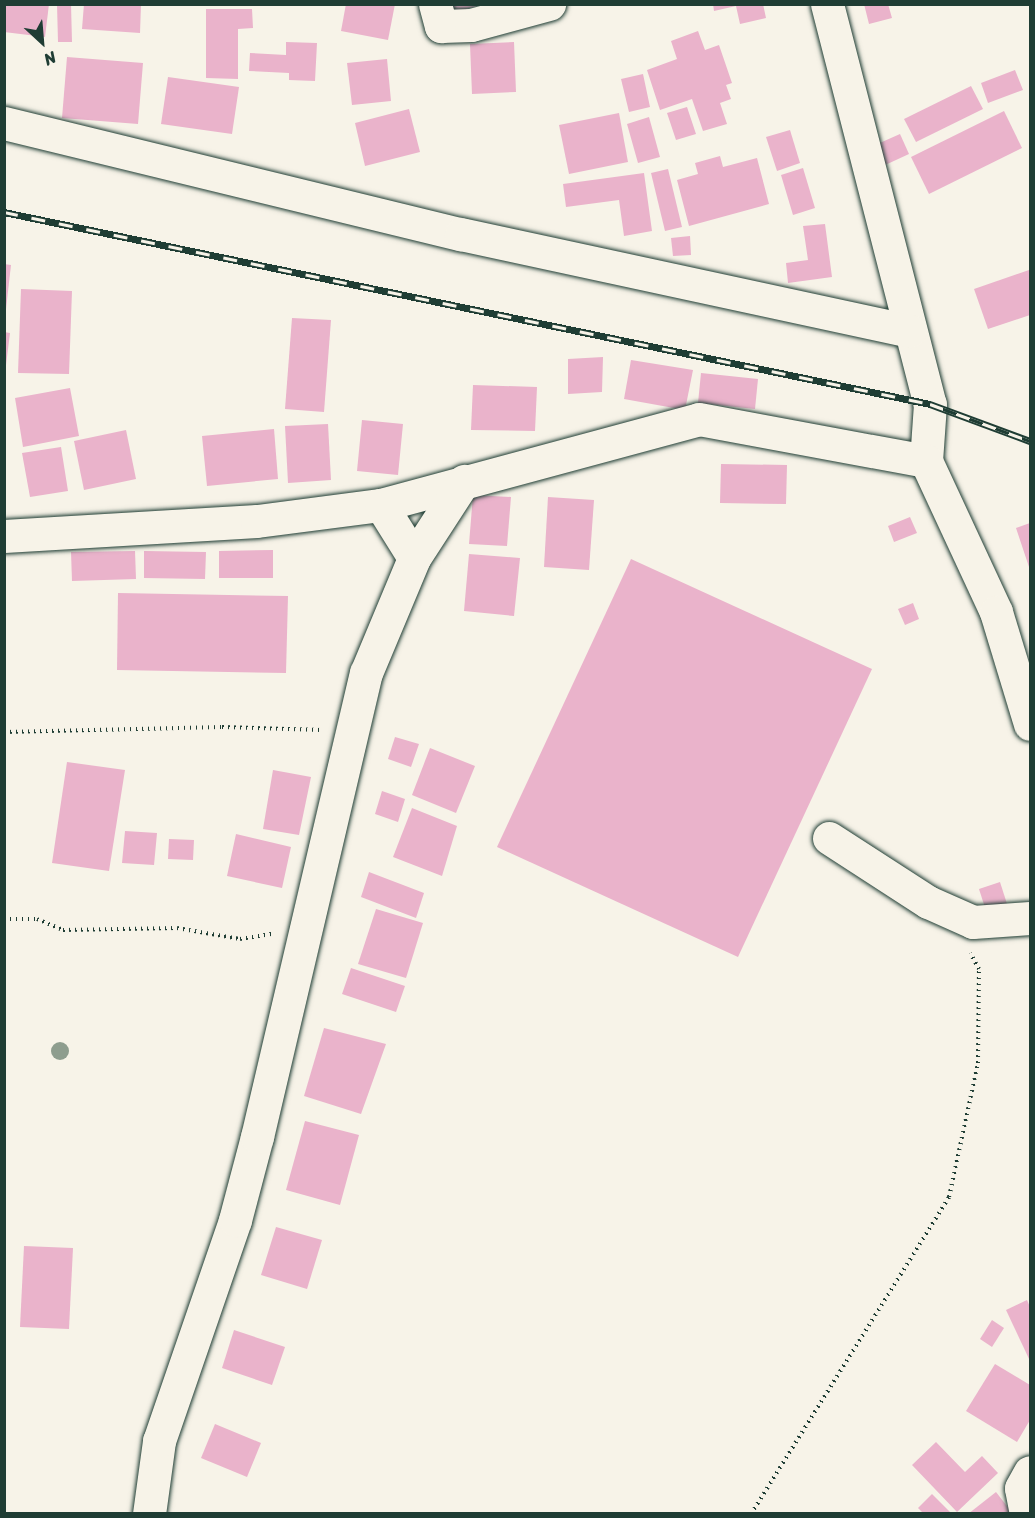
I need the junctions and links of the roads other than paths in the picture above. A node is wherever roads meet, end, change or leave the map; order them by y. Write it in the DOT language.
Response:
graph roads {
  1 [pos="435,4"];
  2 [pos="549,4"];
  3 [pos="827,4"];
  4 [pos="4,123"];
  5 [pos="910,331"];
  6 [pos="926,462"];
  7 [pos="464,481"];
  8 [pos="381,505"];
  9 [pos="4,536"];
  10 [pos="414,558"];
  11 [pos="1030,724"];
  12 [pos="829,838"];
  13 [pos="1030,918"];
  14 [pos="1030,1472"];
  15 [pos="149,1514"];
  16 [pos="1026,1514"];
  1 -- 2 [label="street"];
  3 -- 5 [label="street"];
  4 -- 5 [label="street"];
  5 -- 6 [label="street"];
  6 -- 7 [label="street"];
  6 -- 11 [label="street"];
  7 -- 8 [label="street"];
  7 -- 10 [label="street"];
  8 -- 9 [label="street"];
  8 -- 10 [label="street"];
  10 -- 15 [label="street"];
  12 -- 13 [label="street"];
  14 -- 16 [label="street"];
}
